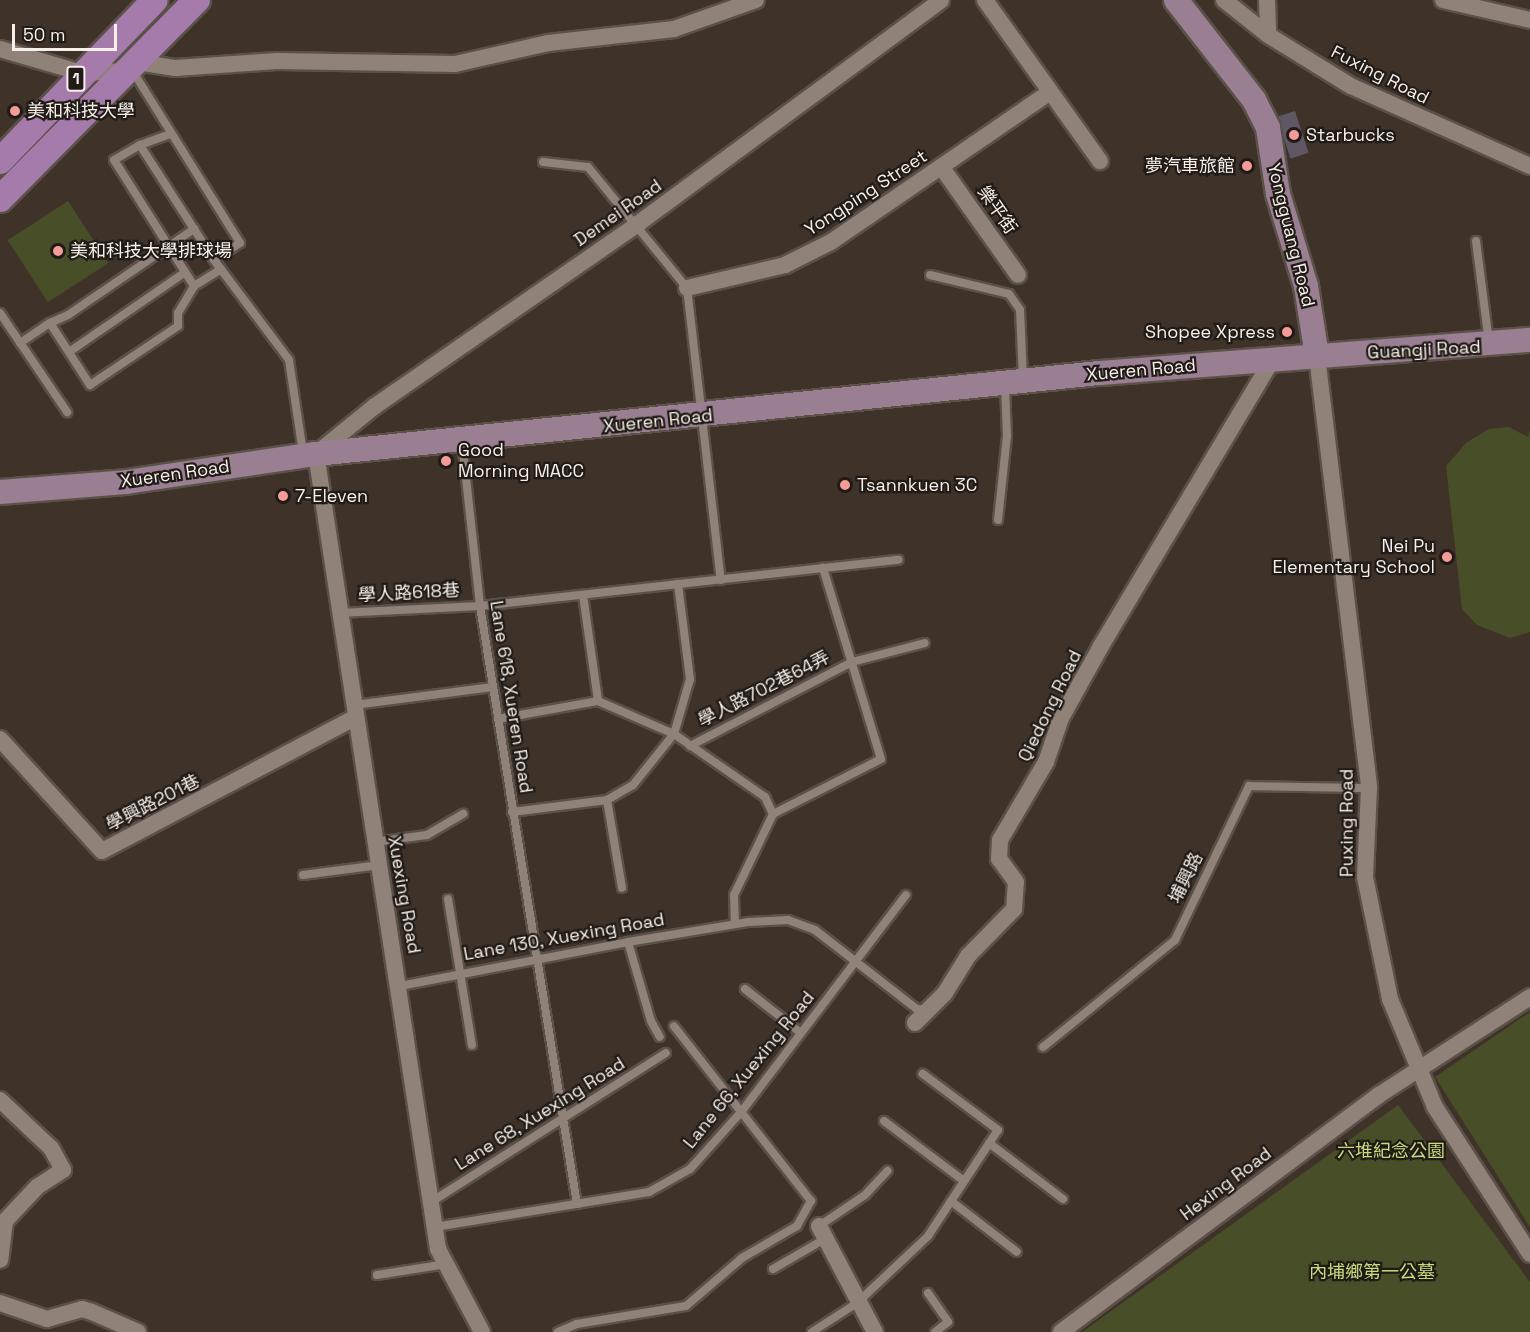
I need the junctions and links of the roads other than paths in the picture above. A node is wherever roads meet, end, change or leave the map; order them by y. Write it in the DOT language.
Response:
graph roads {
  1 [pos="154,0"];
  2 [pos="197,0"];
  3 [pos="756,0"];
  4 [pos="941,0"];
  5 [pos="985,0"];
  6 [pos="1176,0"];
  7 [pos="1224,0"];
  8 [pos="1267,0"];
  9 [pos="1443,0"];
  10 [pos="1530,20"];
  11 [pos="1268,35"];
  12 [pos="0,49"];
  13 [pos="131,67"];
  14 [pos="81,73"];
  15 [pos="1049,93"];
  16 [pos="171,134"];
  17 [pos="140,145"];
  18 [pos="0,161"];
  19 [pos="1100,161"];
  20 [pos="543,162"];
  21 [pos="1530,166"];
  22 [pos="942,168"];
  23 [pos="0,199"];
  24 [pos="639,223"];
  25 [pos="194,229"];
  26 [pos="1476,241"];
  27 [pos="166,248"];
  28 [pos="214,261"];
  29 [pos="221,269"];
  30 [pos="184,273"];
  31 [pos="930,275"];
  32 [pos="1018,275"];
  33 [pos="194,286"];
  34 [pos="687,288"];
  35 [pos="0,313"];
  36 [pos="50,323"];
  37 [pos="1530,340"];
  38 [pos="20,343"];
  39 [pos="1489,346"];
  40 [pos="69,352"];
  41 [pos="1317,356"];
  42 [pos="1271,362"];
  43 [pos="1014,383"];
  44 [pos="67,412"];
  45 [pos="701,418"];
  46 [pos="462,440"];
  47 [pos="310,455"];
  48 [pos="0,492"];
  49 [pos="998,520"];
  50 [pos="898,560"];
  51 [pos="823,568"];
  52 [pos="721,580"];
  53 [pos="678,584"];
  54 [pos="583,595"];
  55 [pos="480,606"];
  56 [pos="339,613"];
  57 [pos="925,643"];
  58 [pos="852,662"];
  59 [pos="493,687"];
  60 [pos="598,701"];
  61 [pos="353,712"];
  62 [pos="498,719"];
  63 [pos="674,734"];
  64 [pos="0,739"];
  65 [pos="690,746"];
  66 [pos="1369,788"];
  67 [pos="607,800"];
  68 [pos="512,812"];
  69 [pos="463,814"];
  70 [pos="773,814"];
  71 [pos="375,842"];
  72 [pos="379,865"];
  73 [pos="303,875"];
  74 [pos="622,888"];
  75 [pos="906,895"];
  76 [pos="448,899"];
  77 [pos="735,924"];
  78 [pos="628,942"];
  79 [pos="536,957"];
  80 [pos="856,962"];
  81 [pos="460,973"];
  82 [pos="400,986"];
  83 [pos="745,989"];
  84 [pos="1530,997"];
  85 [pos="929,1010"];
  86 [pos="915,1023"];
  87 [pos="674,1026"];
  88 [pos="801,1034"];
  89 [pos="660,1038"];
  90 [pos="472,1045"];
  91 [pos="1043,1047"];
  92 [pos="666,1053"];
  93 [pos="1416,1069"];
  94 [pos="923,1074"];
  95 [pos="0,1100"];
  96 [pos="742,1111"];
  97 [pos="560,1120"];
  98 [pos="884,1121"];
  99 [pos="990,1143"];
  100 [pos="887,1171"];
  101 [pos="964,1181"];
  102 [pos="1063,1199"];
  103 [pos="951,1201"];
  104 [pos="431,1202"];
  105 [pos="577,1204"];
  106 [pos="435,1227"];
  107 [pos="821,1233"];
  108 [pos="1017,1252"];
  109 [pos="1530,1254"];
  110 [pos="0,1260"];
  111 [pos="446,1264"];
  112 [pos="773,1269"];
  113 [pos="377,1275"];
  114 [pos="928,1293"];
  115 [pos="0,1303"];
  116 [pos="857,1303"];
  117 [pos="138,1332"];
  118 [pos="482,1332"];
  119 [pos="558,1332"];
  120 [pos="812,1332"];
  121 [pos="875,1332"];
  122 [pos="935,1332"];
  123 [pos="1061,1332"];
  1 -- 14 [label="main road, 1"];
  2 -- 13 [label="main road, 1"];
  3 -- 13 [label="street"];
  4 -- 24 [label="street, Demei Road"];
  5 -- 15 [label="street"];
  6 -- 41 [label="main road, Yongguang Road"];
  7 -- 11 [label="street, Fuxing Road"];
  8 -- 11 [label="street"];
  9 -- 10 [label="street"];
  11 -- 21 [label="street, Fuxing Road"];
  12 -- 14 [label="street"];
  13 -- 14 [label="street"];
  13 -- 16 [label="lane"];
  13 -- 23 [label="main road, 1"];
  14 -- 18 [label="main road, 1"];
  15 -- 19 [label="street"];
  15 -- 22 [label="street, Yongping Street"];
  16 -- 17 [label="lane"];
  16 -- 28 [label="lane"];
  17 -- 25 [label="lane"];
  17 -- 27 [label="lane"];
  20 -- 24 [label="lane"];
  22 -- 32 [label="street, 樂平街"];
  22 -- 34 [label="street, Yongping Street"];
  24 -- 34 [label="lane"];
  24 -- 47 [label="street, Demei Road"];
  25 -- 27 [label="lane"];
  25 -- 28 [label="lane"];
  26 -- 39 [label="lane"];
  27 -- 30 [label="lane"];
  27 -- 36 [label="lane"];
  28 -- 29 [label="lane"];
  29 -- 33 [label="lane"];
  29 -- 47 [label="lane"];
  30 -- 33 [label="lane"];
  30 -- 40 [label="lane"];
  31 -- 43 [label="lane"];
  33 -- 40 [label="lane"];
  34 -- 45 [label="lane"];
  35 -- 38 [label="lane"];
  36 -- 38 [label="lane"];
  36 -- 40 [label="lane"];
  37 -- 39 [label="main road, Guangji Road"];
  38 -- 44 [label="lane"];
  39 -- 41 [label="main road, Guangji Road"];
  41 -- 42 [label="main road, Xueren Road"];
  41 -- 66 [label="street, Puxing Road"];
  42 -- 43 [label="main road, Xueren Road"];
  42 -- 85 [label="street, Qiedong Road"];
  43 -- 45 [label="main road, Xueren Road"];
  43 -- 49 [label="lane"];
  45 -- 46 [label="main road, Xueren Road"];
  45 -- 52 [label="lane"];
  46 -- 47 [label="main road, Xueren Road"];
  46 -- 55 [label="lane, Lane 618, Xueren Road"];
  47 -- 48 [label="main road, Xueren Road"];
  47 -- 56 [label="street, Xuexing Road"];
  50 -- 51 [label="lane, 學人路618巷"];
  51 -- 52 [label="lane, 學人路618巷"];
  51 -- 58 [label="lane"];
  52 -- 53 [label="lane, 學人路618巷"];
  53 -- 54 [label="lane, 學人路618巷"];
  53 -- 63 [label="lane"];
  54 -- 55 [label="lane, 學人路618巷"];
  54 -- 60 [label="lane"];
  55 -- 56 [label="lane, 學人路618巷"];
  55 -- 59 [label="lane, Lane 618, Xueren Road"];
  56 -- 61 [label="street, Xuexing Road"];
  57 -- 58 [label="lane, 學人路702巷64弄"];
  58 -- 65 [label="lane, 學人路702巷64弄"];
  58 -- 70 [label="lane"];
  59 -- 61 [label="lane"];
  59 -- 62 [label="lane, Lane 618, Xueren Road"];
  60 -- 62 [label="lane"];
  60 -- 63 [label="lane"];
  61 -- 64 [label="street, 學興路201巷"];
  61 -- 71 [label="street, Xuexing Road"];
  62 -- 68 [label="lane, Lane 618, Xueren Road"];
  63 -- 65 [label="lane"];
  63 -- 67 [label="lane"];
  65 -- 70 [label="lane"];
  66 -- 91 [label="lane, 埔興路"];
  66 -- 93 [label="street, Puxing Road"];
  67 -- 68 [label="lane"];
  67 -- 74 [label="lane"];
  68 -- 79 [label="lane, Lane 618, Xueren Road"];
  69 -- 71 [label="lane"];
  70 -- 77 [label="lane"];
  71 -- 72 [label="street, Xuexing Road"];
  72 -- 73 [label="lane"];
  72 -- 82 [label="street, Xuexing Road"];
  75 -- 80 [label="lane, Lane 66, Xuexing Road"];
  76 -- 81 [label="lane"];
  77 -- 78 [label="lane, Lane 130, Xuexing Road"];
  77 -- 80 [label="lane, Lane 130, Xuexing Road"];
  78 -- 79 [label="lane, Lane 130, Xuexing Road"];
  78 -- 89 [label="lane"];
  79 -- 81 [label="lane, Lane 130, Xuexing Road"];
  79 -- 97 [label="lane, Lane 618, Xueren Road"];
  80 -- 85 [label="lane, Lane 130, Xuexing Road"];
  80 -- 88 [label="lane, Lane 66, Xuexing Road"];
  81 -- 82 [label="lane, Lane 130, Xuexing Road"];
  81 -- 90 [label="lane"];
  82 -- 104 [label="street, Xuexing Road"];
  83 -- 88 [label="lane"];
  84 -- 93 [label="street, Hexing Road"];
  85 -- 86 [label="street, Qiedong Road"];
  87 -- 96 [label="lane"];
  88 -- 96 [label="lane, Lane 66, Xuexing Road"];
  92 -- 97 [label="lane, Lane 68, Xuexing Road"];
  93 -- 109 [label="street, Puxing Road"];
  93 -- 123 [label="street, Hexing Road"];
  94 -- 99 [label="lane"];
  95 -- 110 [label="street"];
  96 -- 105 [label="lane, Lane 66, Xuexing Road"];
  96 -- 119 [label="lane"];
  97 -- 104 [label="lane, Lane 68, Xuexing Road"];
  97 -- 105 [label="lane, Lane 618, Xueren Road"];
  98 -- 101 [label="lane"];
  99 -- 101 [label="lane"];
  99 -- 102 [label="lane"];
  100 -- 107 [label="lane"];
  101 -- 103 [label="lane"];
  103 -- 108 [label="lane"];
  103 -- 116 [label="lane"];
  104 -- 106 [label="street, Xuexing Road"];
  105 -- 106 [label="lane, Lane 66, Xuexing Road"];
  106 -- 111 [label="street, Xuexing Road"];
  107 -- 112 [label="lane"];
  107 -- 116 [label="street"];
  111 -- 113 [label="lane"];
  111 -- 118 [label="street, Xuexing Road"];
  114 -- 122 [label="lane"];
  115 -- 117 [label="street"];
  116 -- 120 [label="lane"];
  116 -- 121 [label="street"];
}
